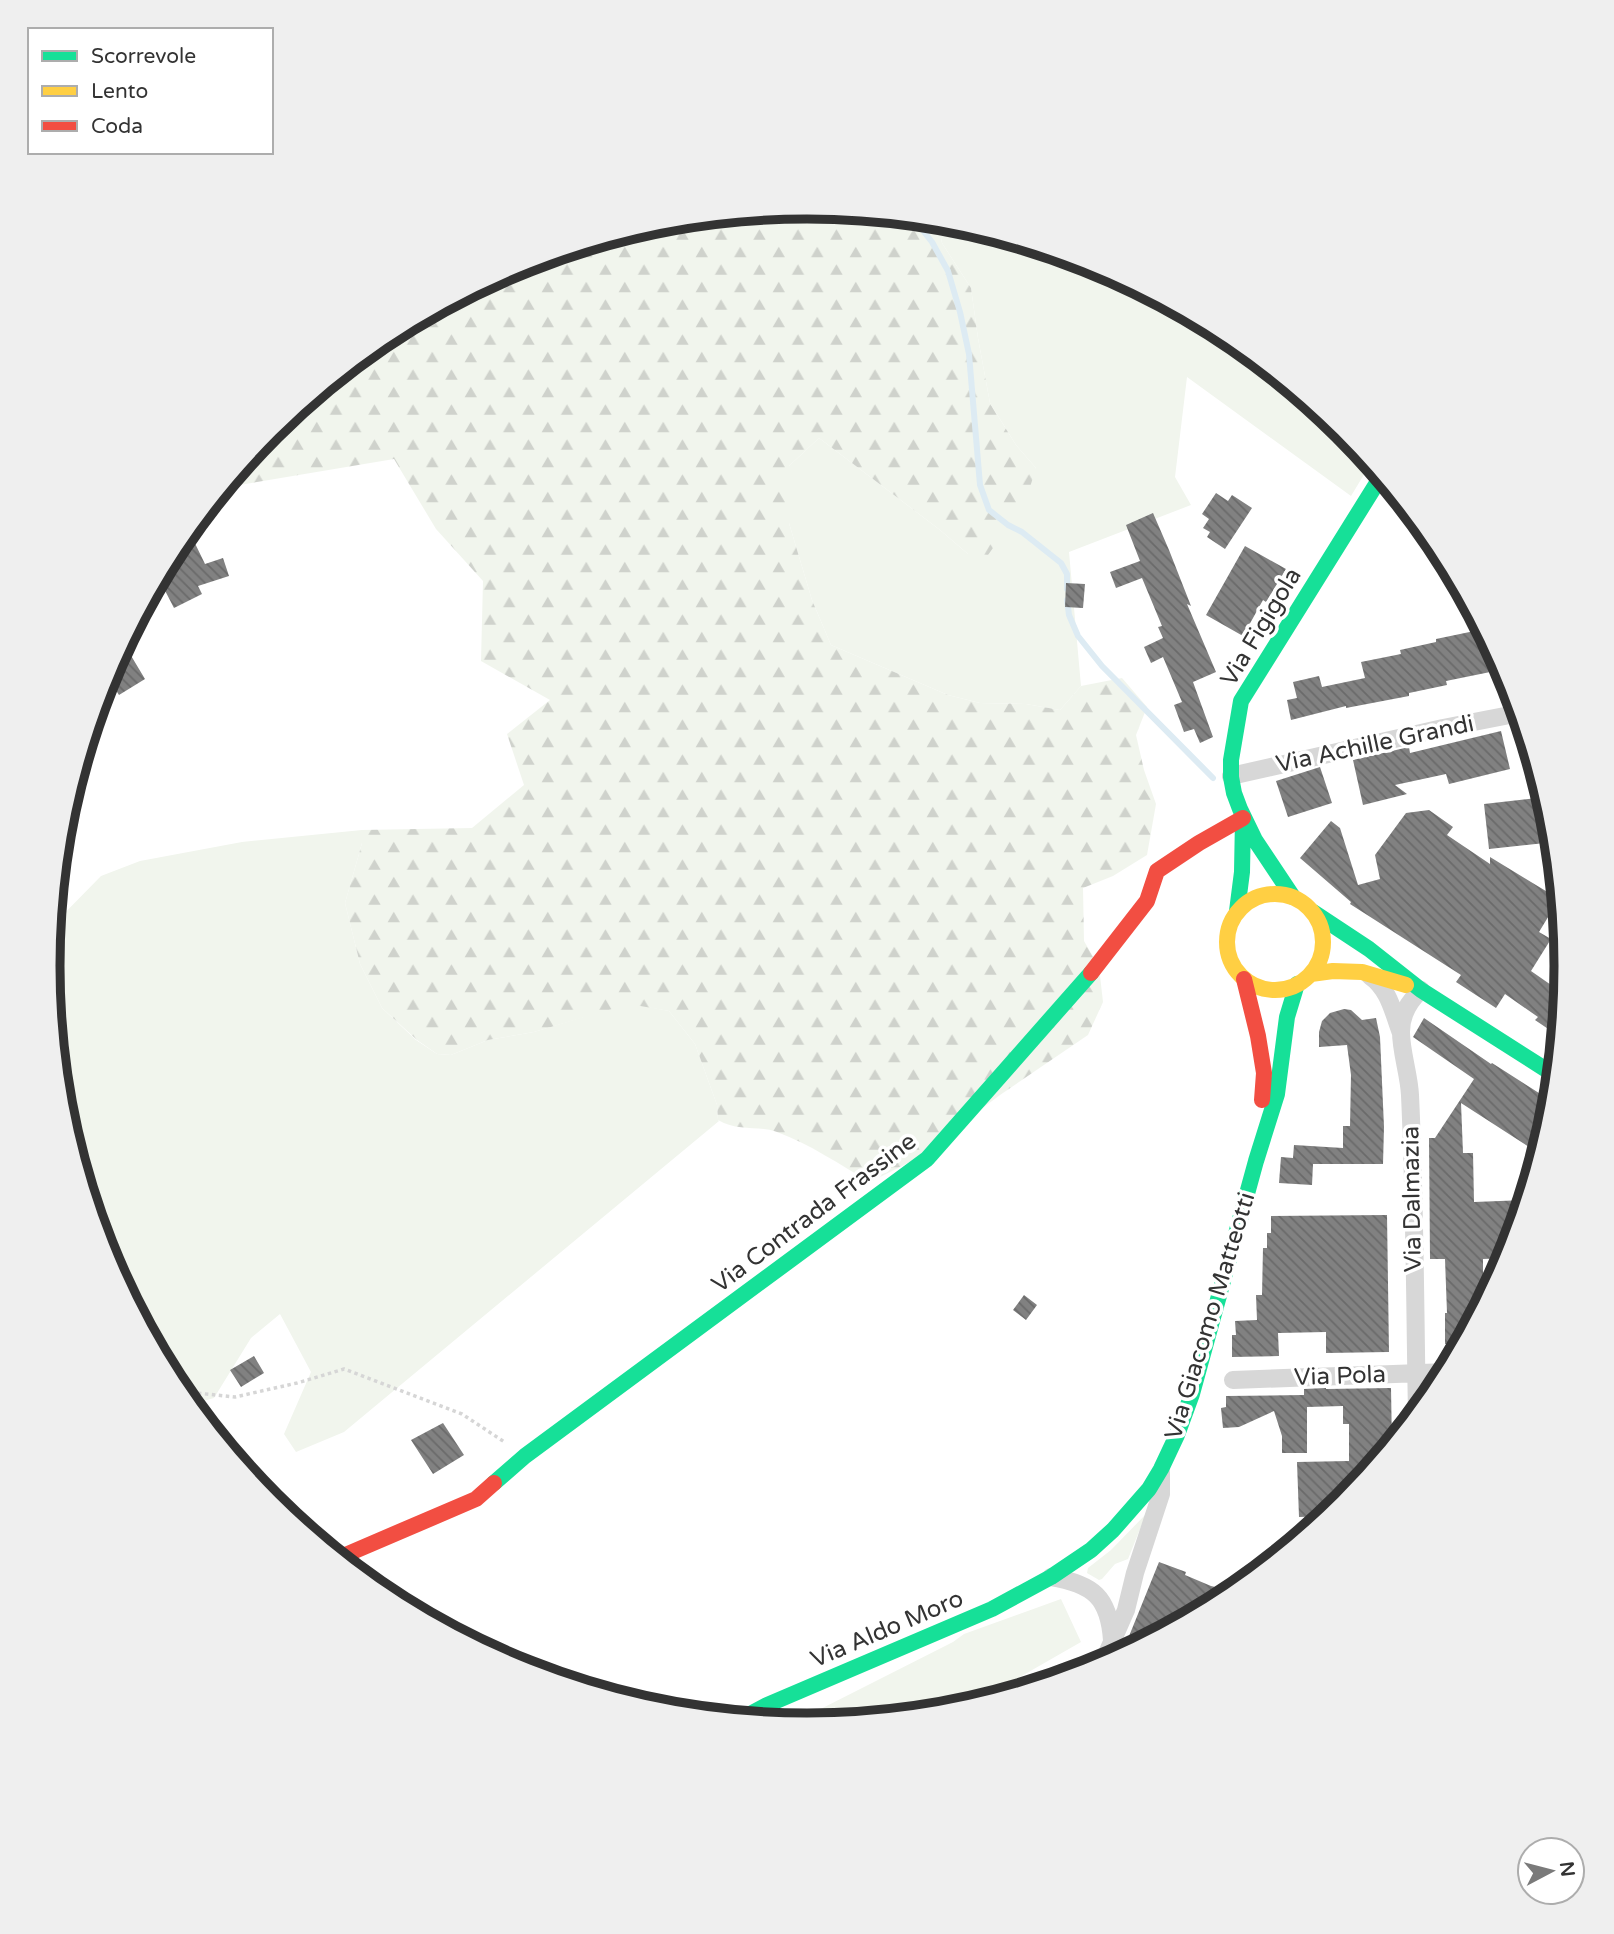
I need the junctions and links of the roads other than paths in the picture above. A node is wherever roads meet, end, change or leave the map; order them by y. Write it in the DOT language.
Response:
graph roads {
  1 [pos="1377,483"];
  2 [pos="1511,715"];
  3 [pos="1231,776"];
  4 [pos="1243,818"];
  5 [pos="1293,897"];
  6 [pos="1237,911"];
  7 [pos="1313,912"];
  8 [pos="1311,974"];
  9 [pos="1367,974"];
  10 [pos="1244,979"];
  11 [pos="1297,984"];
  12 [pos="1421,990"];
  13 [pos="1401,1033"];
  14 [pos="1547,1070"];
  15 [pos="1256,1161"];
  16 [pos="1435,1372"];
  17 [pos="1416,1373"];
  18 [pos="1233,1380"];
  19 [pos="1417,1399"];
  20 [pos="1161,1469"];
  21 [pos="346,1555"];
  22 [pos="1052,1577"];
  23 [pos="1112,1640"];
  24 [pos="1107,1651"];
  25 [pos="753,1712"];
  1 -- 3 [label="street, Via Figigola"];
  2 -- 3 [label="street, Via Achille Grandi"];
  3 -- 4 [label="street, Via Figigola"];
  4 -- 5 [label="street"];
  4 -- 6 [label="street"];
  4 -- 21 [label="street, Via Contrada Frassine"];
  5 -- 6 [label="street"];
  5 -- 7 [label="street"];
  6 -- 10 [label="street"];
  7 -- 8 [label="street"];
  7 -- 12 [label="street"];
  8 -- 9 [label="street"];
  8 -- 11 [label="street"];
  9 -- 12 [label="street"];
  9 -- 13 [label="street"];
  10 -- 11 [label="street"];
  10 -- 15 [label="street, Via Giacomo Matteotti"];
  11 -- 15 [label="street, Via Giacomo Matteotti"];
  12 -- 13 [label="street, Via Dalmazia"];
  12 -- 14 [label="street"];
  13 -- 17 [label="street, Via Dalmazia"];
  15 -- 20 [label="street, Via Giacomo Matteotti"];
  16 -- 17 [label="street, Via Pola"];
  17 -- 18 [label="street, Via Pola"];
  17 -- 19 [label="street, Via Dalmazia"];
  20 -- 22 [label="street, Via Giacomo Matteotti"];
  20 -- 23 [label="street, Via Giacomo Matteotti"];
  22 -- 23 [label="street"];
  22 -- 25 [label="street, Via Aldo Moro"];
  23 -- 24 [label="street, Via Giacomo Matteotti"];
}
